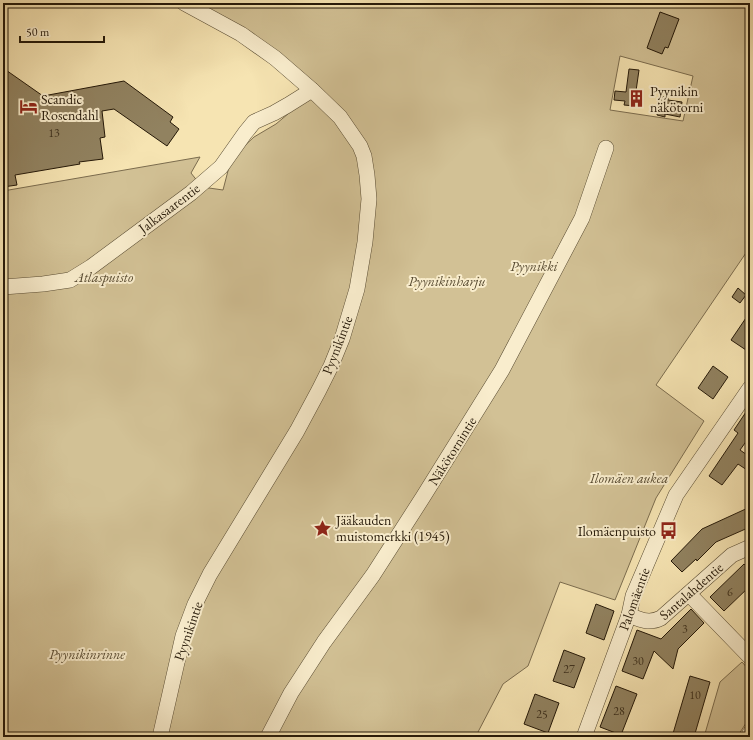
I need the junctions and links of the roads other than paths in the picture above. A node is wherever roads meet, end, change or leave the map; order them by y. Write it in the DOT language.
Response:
graph roads {
  1 [pos="184,3"];
  2 [pos="312,90"];
  3 [pos="606,148"];
  4 [pos="3,287"];
  5 [pos="750,388"];
  6 [pos="750,547"];
  7 [pos="689,594"];
  8 [pos="629,615"];
  9 [pos="750,657"];
  10 [pos="750,733"];
  11 [pos="160,737"];
  12 [pos="268,737"];
  13 [pos="584,737"];
  14 [pos="748,737"];
  1 -- 2 [label="street, Pyynikintie"];
  2 -- 4 [label="street, Jalkasaarentie"];
  2 -- 11 [label="street, Pyynikintie"];
  3 -- 12 [label="street, Näkötornintie"];
  5 -- 8 [label="street, Palomäentie"];
  6 -- 7 [label="street, Santalahdentie"];
  7 -- 8 [label="street, Santalahdentie"];
  7 -- 9 [label="street"];
  8 -- 13 [label="street, Palomäentie"];
  10 -- 14 [label="street"];
}
